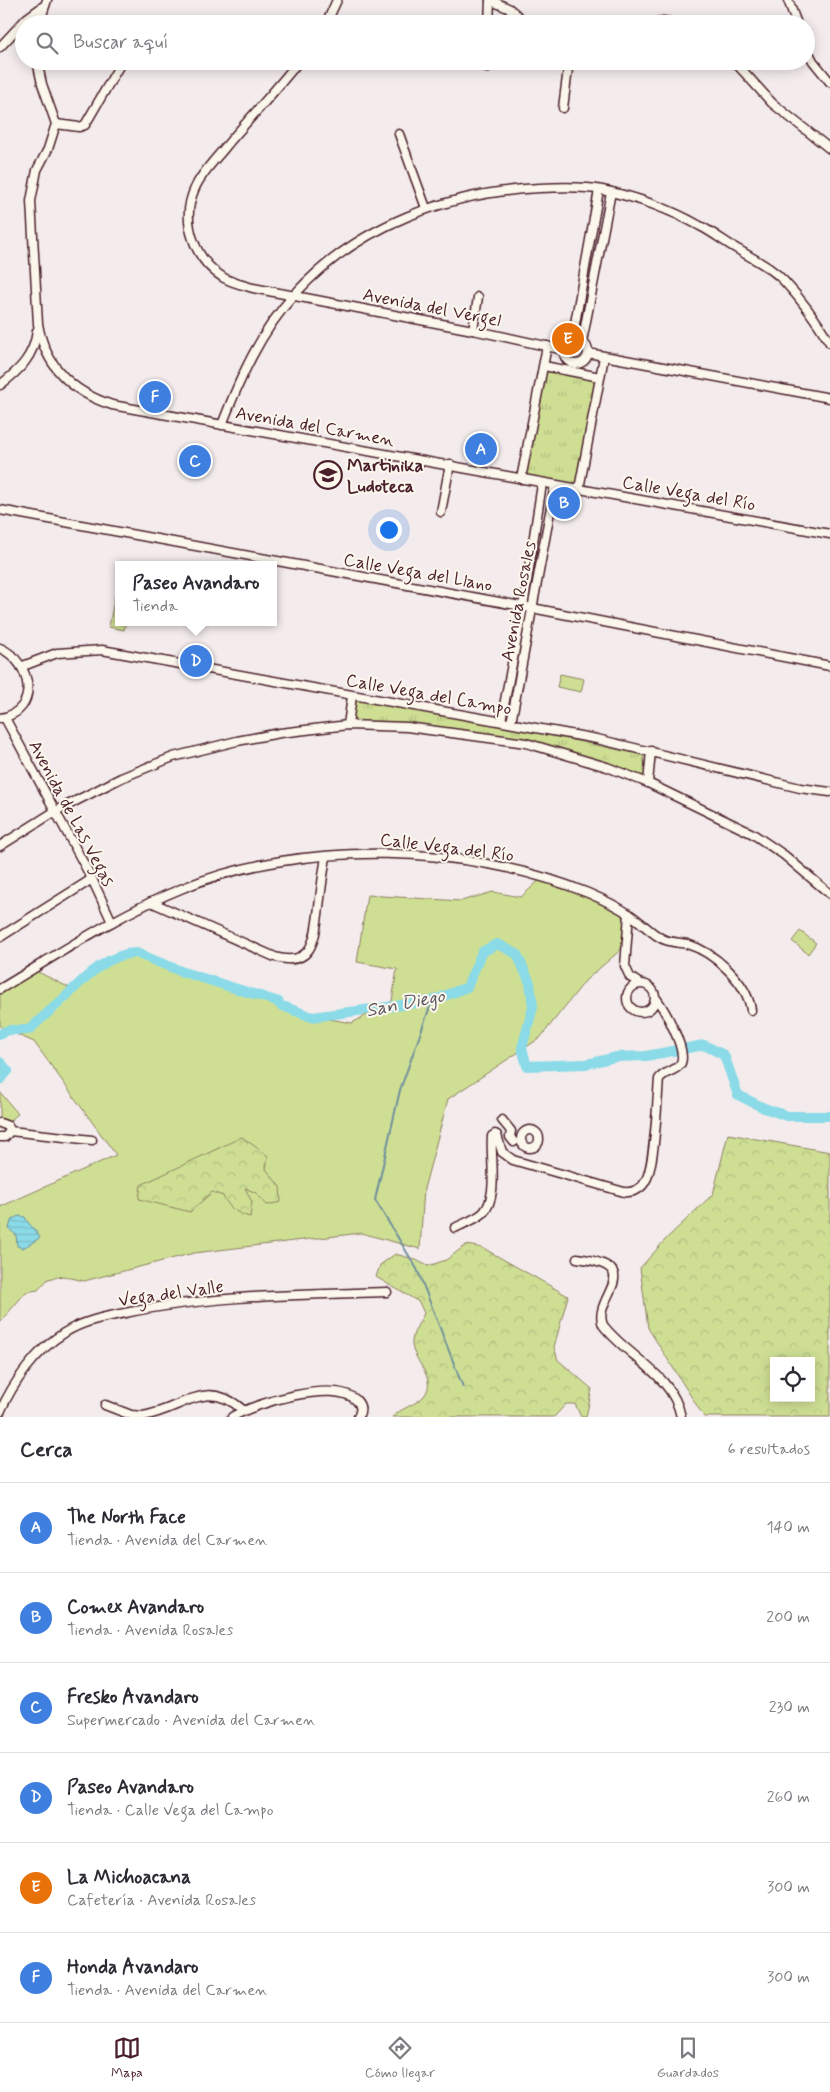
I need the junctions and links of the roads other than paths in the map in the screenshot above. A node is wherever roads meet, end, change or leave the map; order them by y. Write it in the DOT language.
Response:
graph roads {
  1 [pos="337,0"];
  2 [pos="490,0"];
  3 [pos="788,0"];
  4 [pos="46,3"];
  5 [pos="31,15"];
  6 [pos="41,15"];
  7 [pos="330,15"];
  8 [pos="489,15"];
  9 [pos="516,15"];
  10 [pos="794,15"];
  11 [pos="15,31"];
  12 [pos="0,47"];
  13 [pos="815,63"];
  14 [pos="39,70"];
  15 [pos="117,70"];
  16 [pos="291,70"];
  17 [pos="568,70"];
  18 [pos="742,70"];
  19 [pos="830,82"];
  20 [pos="563,108"];
  21 [pos="56,124"];
  22 [pos="399,134"];
  23 [pos="830,149"];
  24 [pos="599,190"];
  25 [pos="611,192"];
  26 [pos="426,208"];
  27 [pos="590,269"];
  28 [pos="294,295"];
  29 [pos="478,297"];
  30 [pos="38,324"];
  31 [pos="473,330"];
  32 [pos="572,340"];
  33 [pos="582,342"];
  34 [pos="830,343"];
  35 [pos="547,346"];
  36 [pos="564,350"];
  37 [pos="588,353"];
  38 [pos="604,357"];
  39 [pos="544,366"];
  40 [pos="573,368"];
  41 [pos="600,377"];
  42 [pos="0,385"];
  43 [pos="830,398"];
  44 [pos="222,425"];
  45 [pos="450,464"];
  46 [pos="521,479"];
  47 [pos="542,484"];
  48 [pos="555,485"];
  49 [pos="579,489"];
  50 [pos="0,510"];
  51 [pos="442,512"];
  52 [pos="830,534"];
  53 [pos="523,606"];
  54 [pos="532,608"];
  55 [pos="0,648"];
  56 [pos="23,666"];
  57 [pos="830,666"];
  58 [pos="352,696"];
  59 [pos="2,718"];
  60 [pos="501,721"];
  61 [pos="511,723"];
  62 [pos="348,725"];
  63 [pos="651,751"];
  64 [pos="648,782"];
  65 [pos="830,792"];
  66 [pos="54,812"];
  67 [pos="0,846"];
  68 [pos="326,857"];
  69 [pos="92,879"];
  70 [pos="830,894"];
  71 [pos="150,902"];
  72 [pos="629,914"];
  73 [pos="112,922"];
  74 [pos="0,937"];
  75 [pos="639,983"];
  76 [pos="0,989"];
  77 [pos="656,998"];
  78 [pos="751,1010"];
  79 [pos="502,1120"];
  80 [pos="0,1123"];
  81 [pos="10,1131"];
  82 [pos="0,1137"];
  83 [pos="92,1140"];
  84 [pos="499,1149"];
  85 [pos="455,1228"];
  86 [pos="577,1258"];
  87 [pos="387,1292"];
  88 [pos="105,1405"];
  89 [pos="243,1410"];
  90 [pos="0,1412"];
  91 [pos="232,1417"];
  92 [pos="358,1417"];
  93 [pos="681,1417"];
  1 -- 7 [label="street"];
  2 -- 8 [label="street"];
  2 -- 9 [label="street"];
  3 -- 10 [label="street"];
  4 -- 5 [label="street"];
  4 -- 6 [label="street"];
  11 -- 12 [label="street"];
  13 -- 19 [label="street"];
  14 -- 21 [label="street"];
  15 -- 21 [label="street"];
  16 -- 28 [label="street, Avenida del Vergel"];
  17 -- 20 [label="street"];
  18 -- 23 [label="street"];
  21 -- 30 [label="street"];
  22 -- 26 [label="street"];
  24 -- 25 [label="street"];
  24 -- 26 [label="street"];
  24 -- 27 [label="street"];
  25 -- 27 [label="street"];
  25 -- 34 [label="street"];
  26 -- 28 [label="street"];
  27 -- 32 [label="street"];
  27 -- 33 [label="street"];
  28 -- 31 [label="street, Avenida del Vergel"];
  28 -- 44 [label="street"];
  29 -- 31 [label="street"];
  30 -- 42 [label="street"];
  30 -- 44 [label="street, Avenida del Carmen"];
  31 -- 35 [label="street, Avenida del Vergel"];
  32 -- 33 [label="street"];
  32 -- 36 [label="street"];
  33 -- 37 [label="street"];
  35 -- 36 [label="street, Avenida del Vergel"];
  35 -- 39 [label="street"];
  36 -- 40 [label="street"];
  37 -- 38 [label="street"];
  37 -- 40 [label="street"];
  38 -- 41 [label="street"];
  38 -- 43 [label="street"];
  39 -- 40 [label="street"];
  39 -- 46 [label="street"];
  40 -- 41 [label="street"];
  41 -- 49 [label="street"];
  44 -- 45 [label="street, Avenida del Carmen"];
  45 -- 46 [label="street, Avenida del Carmen"];
  45 -- 51 [label="street"];
  46 -- 47 [label="street, Avenida del Carmen"];
  47 -- 48 [label="street, Calle Vega del Río"];
  47 -- 53 [label="street, Avenida Rosales"];
  48 -- 49 [label="street, Calle Vega del Río"];
  48 -- 54 [label="street, Avenida Rosales"];
  49 -- 52 [label="street, Calle Vega del Río"];
  50 -- 53 [label="street, Calle Vega del Llano"];
  53 -- 54 [label="street, Calle Vega del Llano"];
  53 -- 60 [label="street, Avenida Rosales"];
  54 -- 57 [label="street, Calle Vega del Llano"];
  54 -- 61 [label="street, Avenida Rosales"];
  55 -- 56 [label="street"];
  56 -- 58 [label="street, Calle Vega del Campo"];
  56 -- 59 [label="street"];
  58 -- 60 [label="street, Calle Vega del Campo"];
  58 -- 62 [label="street"];
  59 -- 66 [label="street, Avenida de Las Vegas"];
  60 -- 61 [label="street, Calle Vega del Campo"];
  61 -- 63 [label="street, Calle Vega del Campo"];
  62 -- 64 [label="street, Calle Vega del Campo"];
  62 -- 66 [label="street, Calle Vega del Campo"];
  63 -- 64 [label="street"];
  63 -- 65 [label="street, Calle Vega del Campo"];
  64 -- 70 [label="street"];
  66 -- 67 [label="street, Calle Vega del Campo"];
  66 -- 69 [label="street, Avenida de Las Vegas"];
  68 -- 71 [label="street, Calle Vega del Río"];
  68 -- 71 [label="street"];
  68 -- 72 [label="street, Calle Vega del Río"];
  69 -- 73 [label="street, Avenida de Las Vegas"];
  69 -- 74 [label="street"];
  71 -- 73 [label="street, Calle Vega del Río"];
  72 -- 75 [label="street"];
  72 -- 78 [label="street, Calle Vega del Río"];
  73 -- 76 [label="street, Calle Vega del Río"];
  75 -- 77 [label="street"];
  75 -- 77 [label="street"];
  77 -- 84 [label="street"];
  79 -- 84 [label="street"];
  80 -- 81 [label="street"];
  81 -- 82 [label="street"];
  81 -- 83 [label="street"];
  84 -- 85 [label="street"];
  86 -- 93 [label="street"];
  87 -- 90 [label="street, Vega del Valle"];
  88 -- 89 [label="street"];
  89 -- 91 [label="street"];
  89 -- 92 [label="street"];
}
